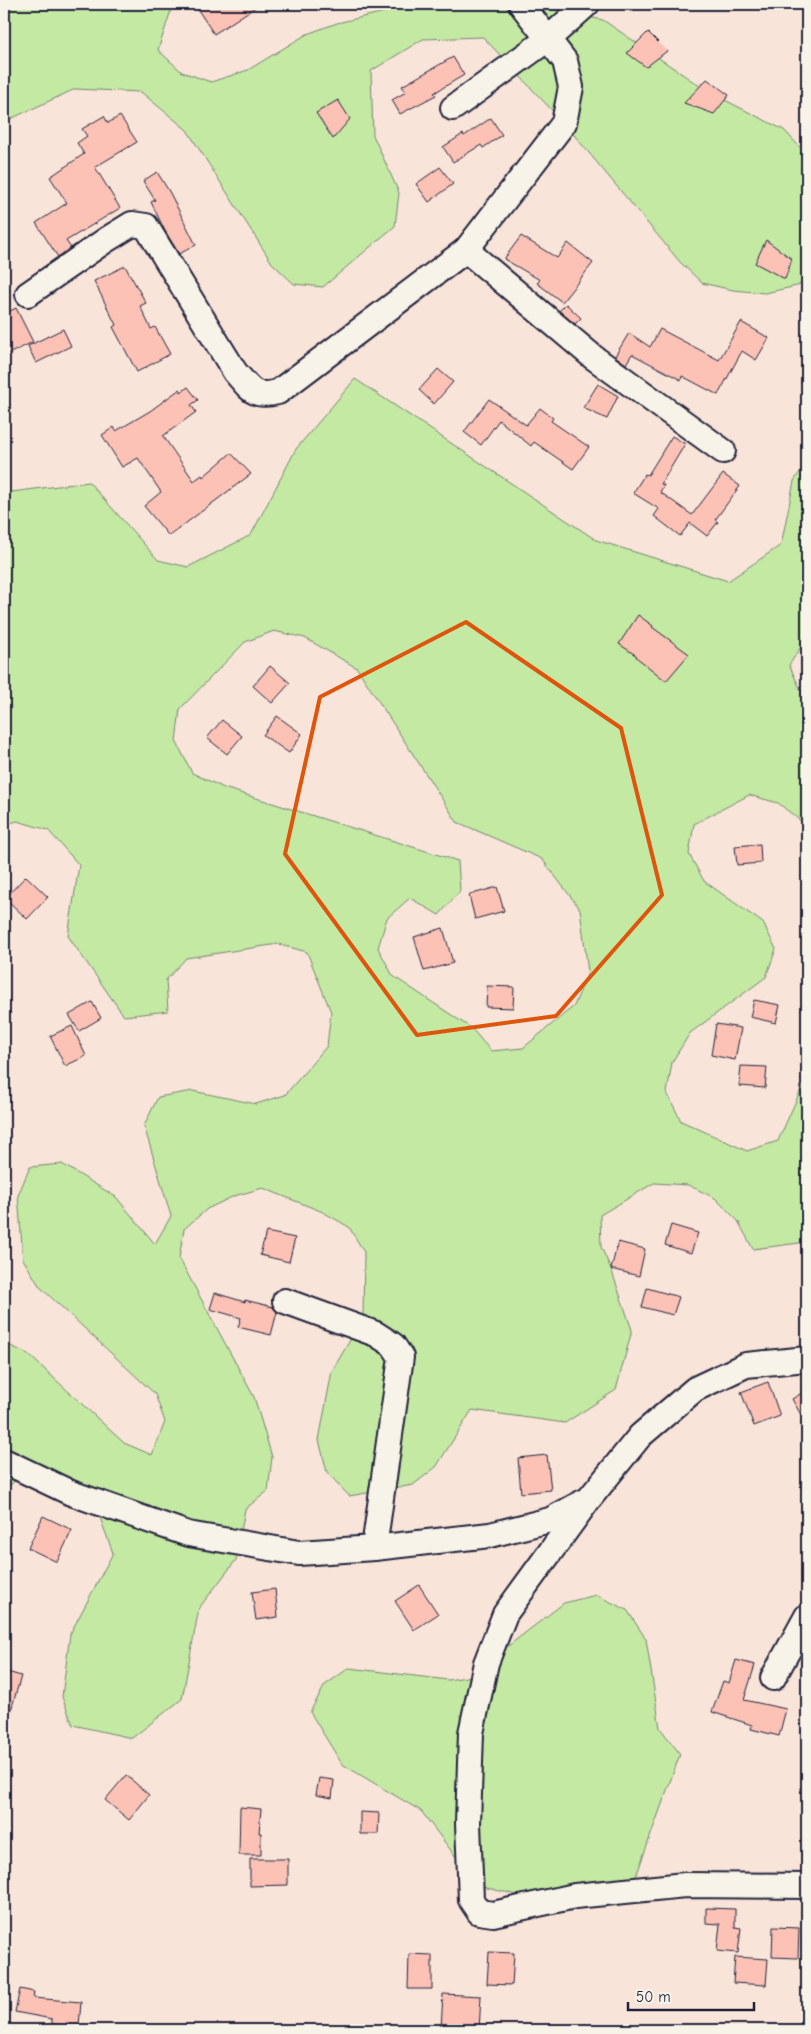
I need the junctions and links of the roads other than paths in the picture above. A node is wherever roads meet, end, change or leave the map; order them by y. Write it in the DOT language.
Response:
graph roads {
  1 [pos="522,4"];
  2 [pos="587,4"];
  3 [pos="548,38"];
  4 [pos="453,108"];
  5 [pos="466,250"];
  6 [pos="28,294"];
  7 [pos="723,451"];
  8 [pos="285,1301"];
  9 [pos="807,1359"];
  10 [pos="4,1460"];
  11 [pos="589,1499"];
  12 [pos="374,1548"];
  13 [pos="807,1616"];
  14 [pos="773,1678"];
  15 [pos="807,1886"];
  1 -- 3 [label="street"];
  2 -- 3 [label="street"];
  3 -- 4 [label="street"];
  3 -- 5 [label="street"];
  5 -- 6 [label="street"];
  5 -- 7 [label="street"];
  8 -- 12 [label="street"];
  9 -- 11 [label="street"];
  10 -- 12 [label="street"];
  11 -- 12 [label="street"];
  11 -- 15 [label="street"];
  13 -- 14 [label="street"];
}
